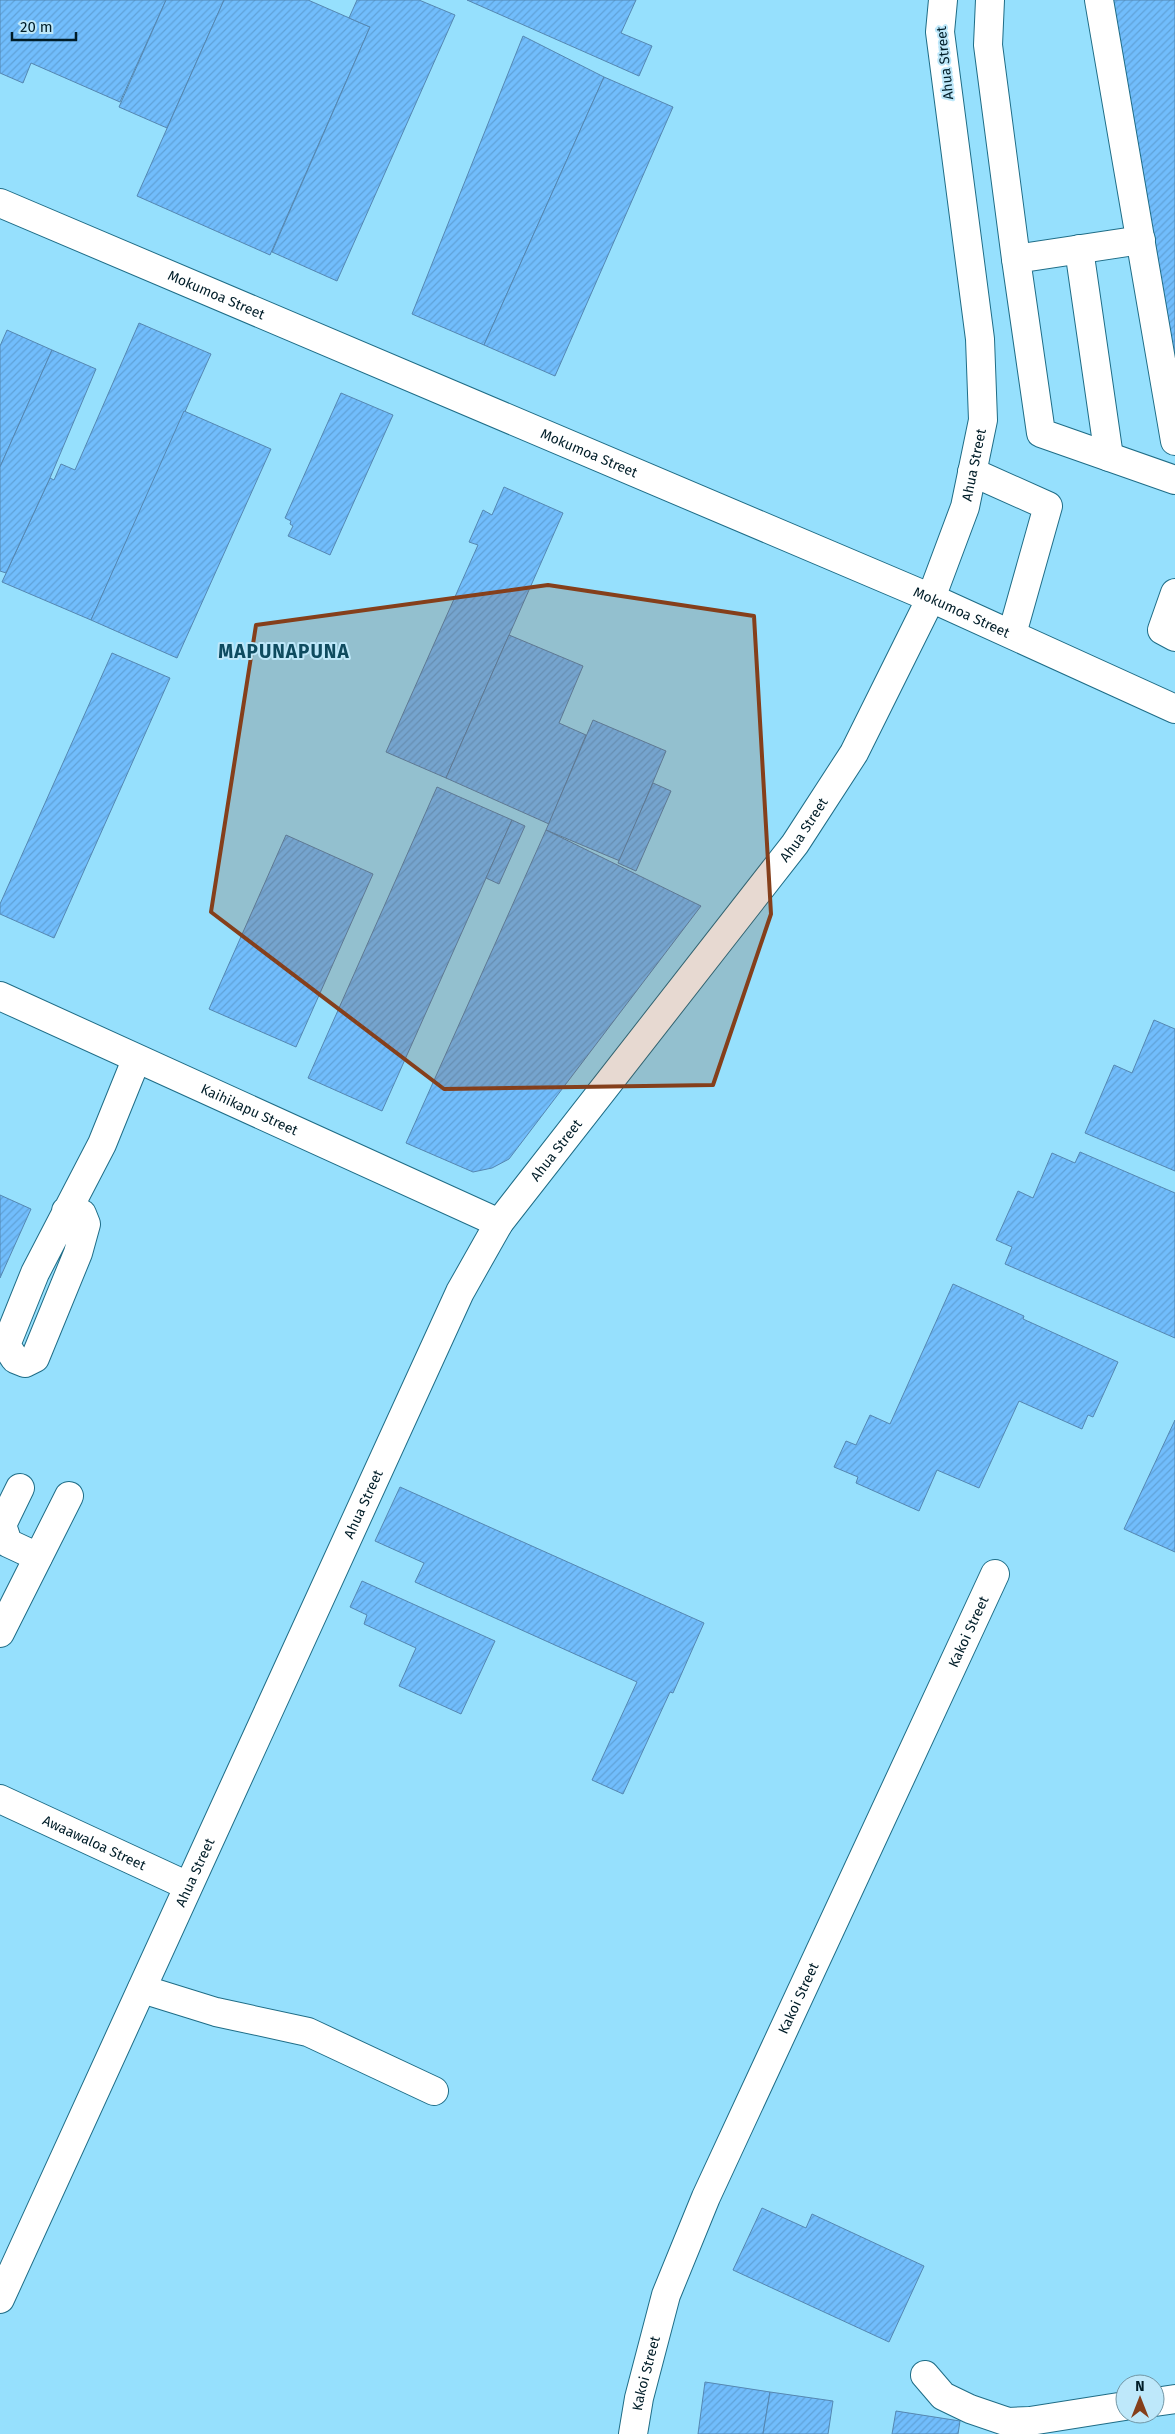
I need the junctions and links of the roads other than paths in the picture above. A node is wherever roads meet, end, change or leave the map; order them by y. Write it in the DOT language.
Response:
graph roads {
  1 [pos="943,0"];
  2 [pos="990,0"];
  3 [pos="1098,0"];
  4 [pos="0,204"];
  5 [pos="1141,240"];
  6 [pos="1079,249"];
  7 [pos="1016,260"];
  8 [pos="1175,441"];
  9 [pos="1109,457"];
  10 [pos="972,472"];
  11 [pos="1175,480"];
  12 [pos="1175,593"];
  13 [pos="931,598"];
  14 [pos="1012,634"];
  15 [pos="1175,637"];
  16 [pos="1175,710"];
  17 [pos="0,996"];
  18 [pos="136,1060"];
  19 [pos="66,1211"];
  20 [pos="499,1223"];
  21 [pos="20,1488"];
  22 [pos="69,1496"];
  23 [pos="38,1557"];
  24 [pos="994,1574"];
  25 [pos="0,1633"];
  26 [pos="0,1799"];
  27 [pos="188,1886"];
  28 [pos="142,1989"];
  29 [pos="434,2091"];
  30 [pos="0,2299"];
  31 [pos="925,2375"];
  32 [pos="1115,2408"];
  33 [pos="633,2434"];
  1 -- 10 [label="street, Ahua Street"];
  2 -- 7 [label="street"];
  3 -- 5 [label="street"];
  4 -- 13 [label="street, Mokumoa Street"];
  5 -- 6 [label="street"];
  5 -- 8 [label="street"];
  6 -- 7 [label="street"];
  6 -- 9 [label="street"];
  7 -- 9 [label="street"];
  9 -- 11 [label="street"];
  10 -- 13 [label="street, Ahua Street"];
  10 -- 14 [label="street"];
  12 -- 15 [label="street"];
  13 -- 14 [label="street, Mokumoa Street"];
  13 -- 20 [label="street, Ahua Street"];
  14 -- 16 [label="street, Mokumoa Street"];
  17 -- 18 [label="street, Kaihikapu Street"];
  18 -- 19 [label="street"];
  18 -- 20 [label="street, Kaihikapu Street"];
  19 -- 19 [label="street"];
  20 -- 27 [label="street, Ahua Street"];
  21 -- 23 [label="street"];
  22 -- 23 [label="street"];
  23 -- 25 [label="street"];
  24 -- 33 [label="street, Kakoi Street"];
  26 -- 27 [label="street, Awaawaloa Street"];
  27 -- 28 [label="street, Ahua Street"];
  28 -- 29 [label="street"];
  28 -- 30 [label="street, Ahua Street"];
  31 -- 32 [label="street"];
}
